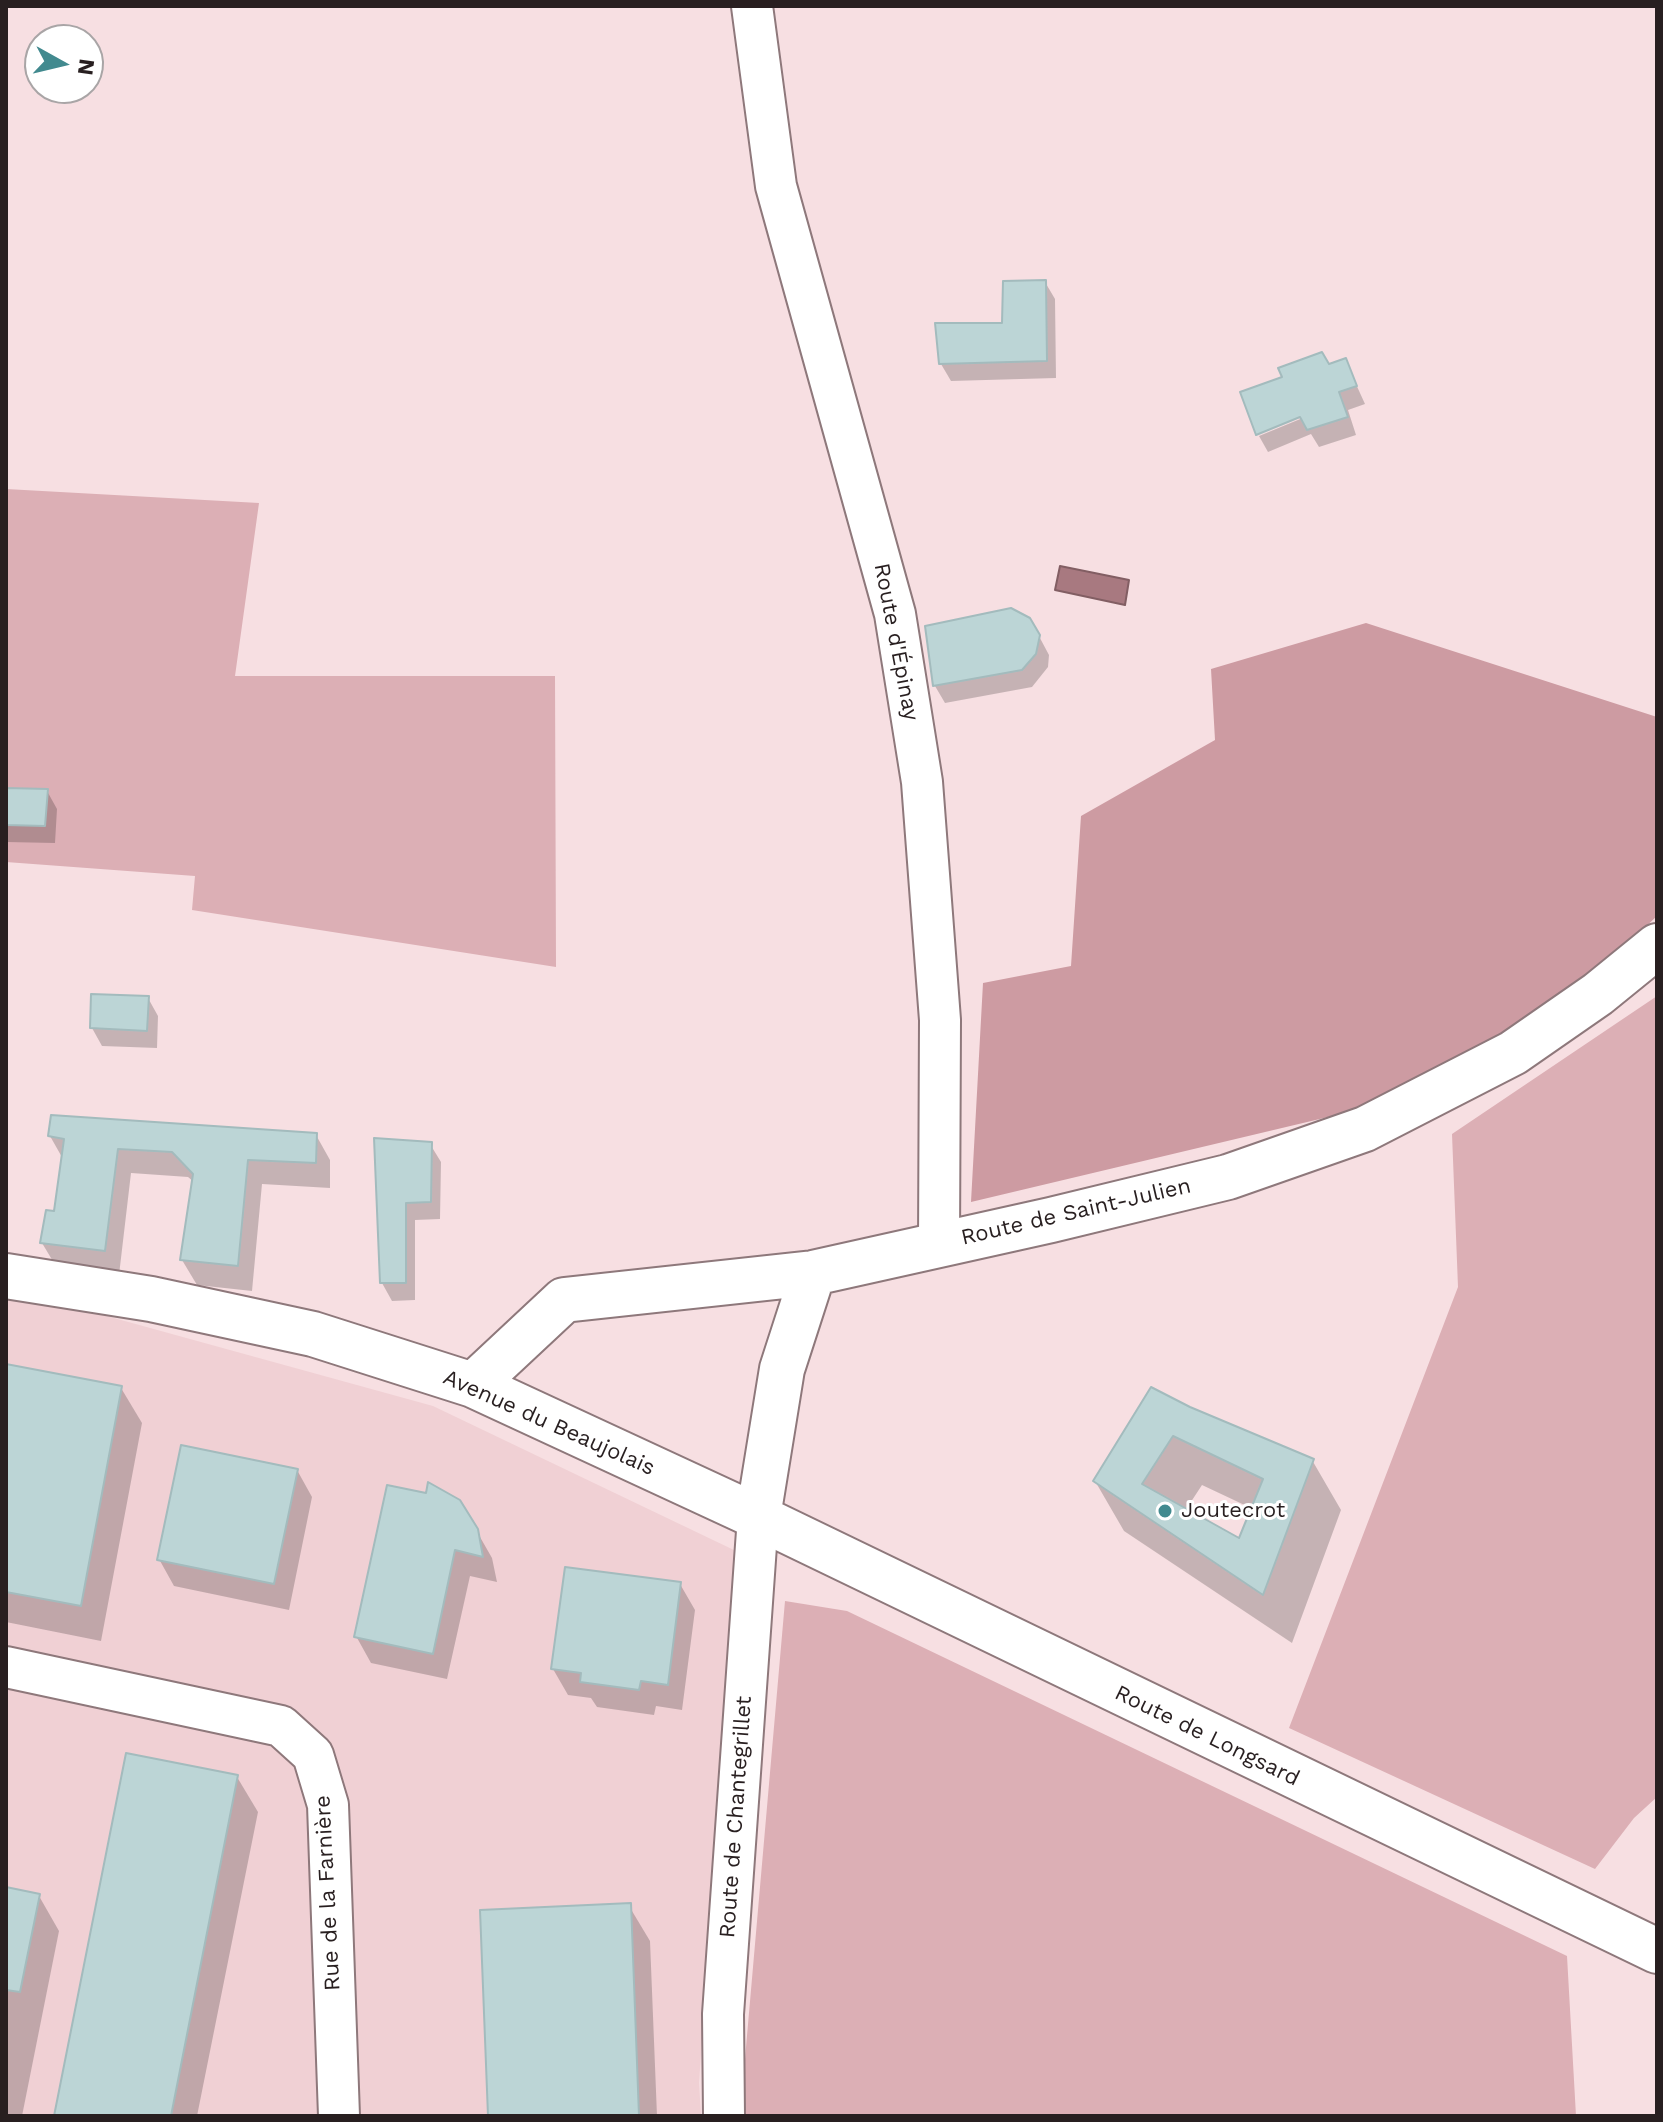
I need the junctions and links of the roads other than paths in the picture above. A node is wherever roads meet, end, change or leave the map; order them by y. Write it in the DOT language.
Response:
graph roads {
  1 [pos="752,6"];
  2 [pos="1657,946"];
  3 [pos="939,1244"];
  4 [pos="813,1273"];
  5 [pos="6,1276"];
  6 [pos="473,1385"];
  7 [pos="758,1517"];
  8 [pos="6,1667"];
  9 [pos="1657,1951"];
  10 [pos="339,2116"];
  11 [pos="724,2116"];
  1 -- 3 [label="street, Route d'Épinay"];
  2 -- 3 [label="main road, Route de Saint-Julien"];
  3 -- 4 [label="main road, Route de Saint-Julien"];
  4 -- 6 [label="main road, Route de Saint-Julien"];
  4 -- 7 [label="main road"];
  5 -- 6 [label="main road, Avenue du Beaujolais"];
  6 -- 7 [label="main road, Avenue du Beaujolais"];
  7 -- 9 [label="main road, Route de Longsard"];
  7 -- 11 [label="street, Route de Chantegrillet"];
  8 -- 10 [label="street, Rue de la Farnière"];
}
